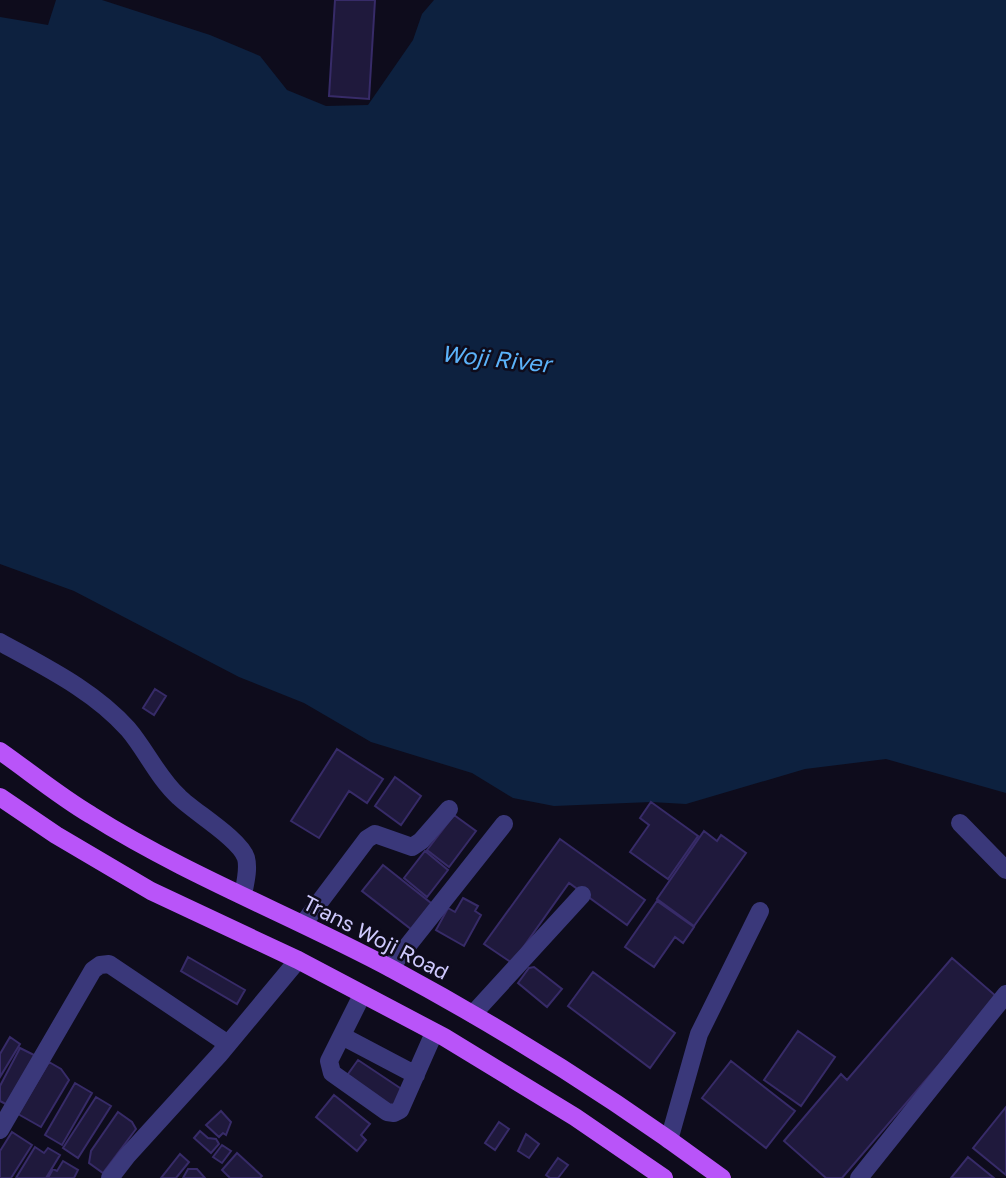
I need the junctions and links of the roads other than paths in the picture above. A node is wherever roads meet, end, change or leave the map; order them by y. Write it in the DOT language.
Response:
graph roads {
  1 [pos="0,642"];
  2 [pos="0,751"];
  3 [pos="0,797"];
  4 [pos="449,809"];
  5 [pos="960,823"];
  6 [pos="504,824"];
  7 [pos="1006,870"];
  8 [pos="243,895"];
  9 [pos="582,895"];
  10 [pos="760,911"];
  11 [pos="303,925"];
  12 [pos="298,960"];
  13 [pos="390,968"];
  14 [pos="1006,994"];
  15 [pos="362,995"];
  16 [pos="473,1014"];
  17 [pos="434,1033"];
  18 [pos="342,1036"];
  19 [pos="228,1044"];
  20 [pos="415,1075"];
  21 [pos="0,1130"];
  22 [pos="669,1140"];
  23 [pos="118,1175"];
  24 [pos="664,1178"];
  25 [pos="722,1178"];
  26 [pos="859,1178"];
  1 -- 8 [label="lane"];
  2 -- 8 [label="main road, Trans Woji Road"];
  3 -- 12 [label="main road"];
  4 -- 11 [label="lane"];
  5 -- 7 [label="lane"];
  6 -- 13 [label="lane"];
  8 -- 11 [label="main road, Trans Woji Road"];
  9 -- 16 [label="lane"];
  10 -- 22 [label="lane"];
  11 -- 13 [label="main road, Trans Woji Road"];
  12 -- 15 [label="main road"];
  12 -- 19 [label="lane"];
  13 -- 16 [label="main road, Trans Woji Road"];
  14 -- 26 [label="lane"];
  15 -- 17 [label="main road"];
  15 -- 18 [label="lane"];
  16 -- 22 [label="main road, Trans Woji Road"];
  17 -- 20 [label="lane"];
  17 -- 24 [label="main road"];
  18 -- 20 [label="lane"];
  18 -- 20 [label="lane"];
  19 -- 21 [label="lane"];
  19 -- 23 [label="lane"];
  22 -- 25 [label="main road, Trans Woji Road"];
}
